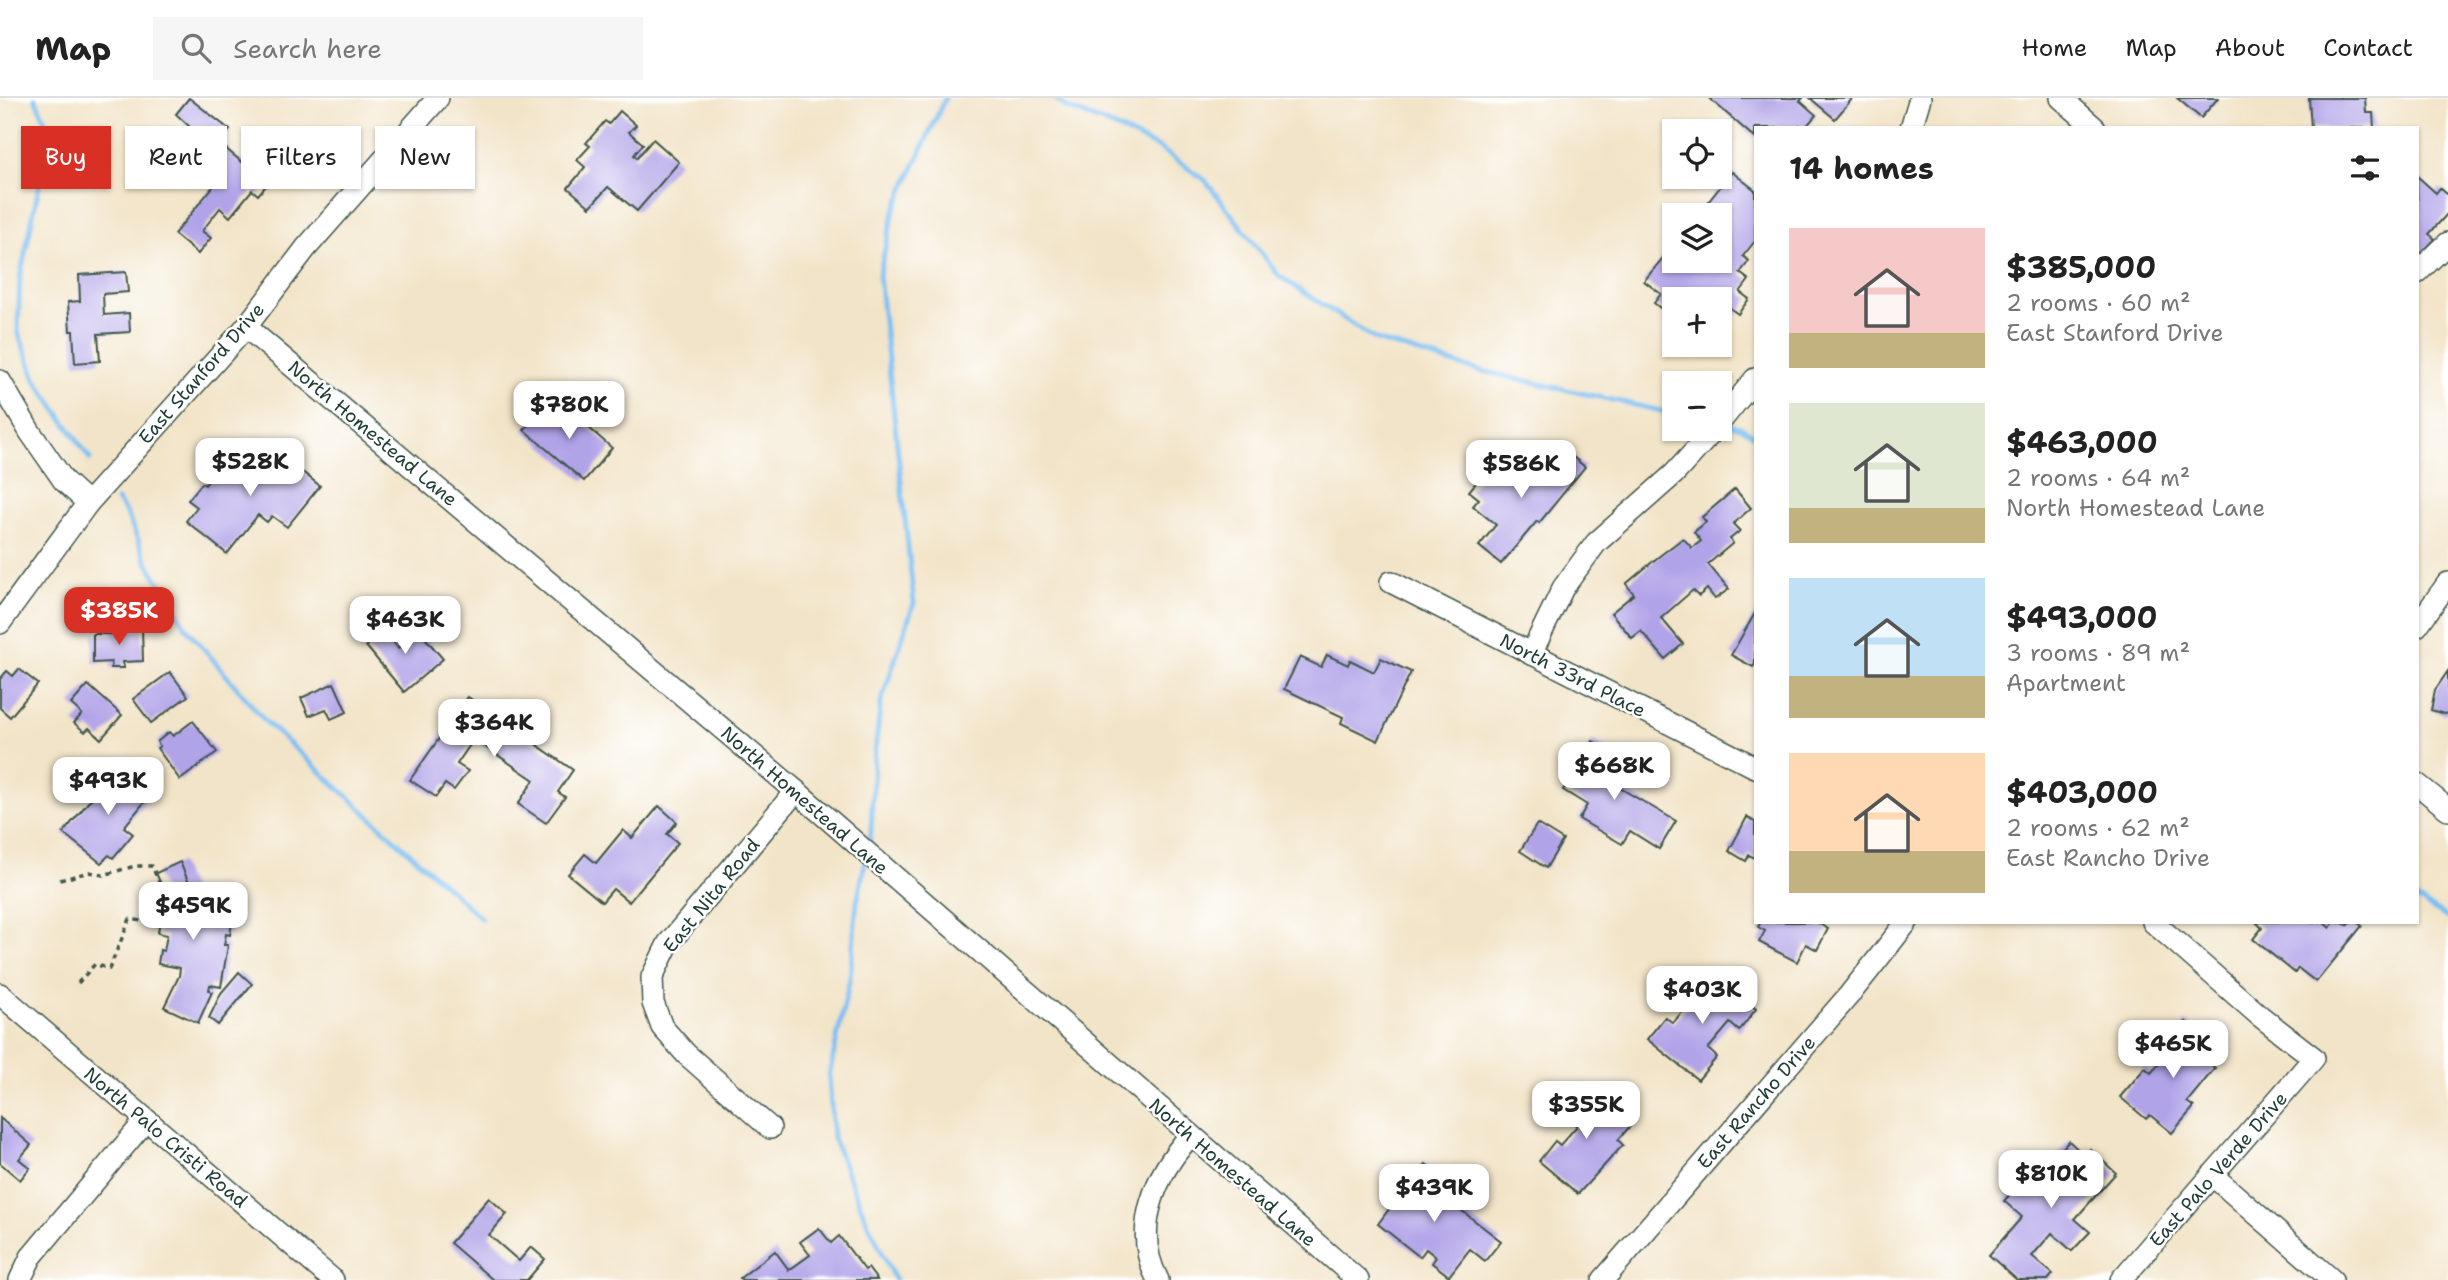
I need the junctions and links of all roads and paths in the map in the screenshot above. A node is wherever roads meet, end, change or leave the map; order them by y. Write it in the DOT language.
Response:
graph roads {
  1 [pos="438,98"];
  2 [pos="1920,98"];
  3 [pos="2061,98"];
  4 [pos="1912,126"];
  5 [pos="2093,126"];
  6 [pos="2448,243"];
  7 [pos="2419,271"];
  8 [pos="246,327"];
  9 [pos="1754,380"];
  10 [pos="0,381"];
  11 [pos="1732,408"];
  12 [pos="1704,441"];
  13 [pos="88,503"];
  14 [pos="1391,582"];
  15 [pos="2448,583"];
  16 [pos="0,623"];
  17 [pos="2419,623"];
  18 [pos="1531,654"];
  19 [pos="1754,766"];
  20 [pos="2419,786"];
  21 [pos="796,791"];
  22 [pos="2448,809"];
  23 [pos="60,880"];
  24 [pos="1905,924"];
  25 [pos="2155,924"];
  26 [pos="78,983"];
  27 [pos="0,994"];
  28 [pos="146,1120"];
  29 [pos="770,1128"];
  30 [pos="1191,1135"];
  31 [pos="2212,1175"];
  32 [pos="20,1280"];
  33 [pos="333,1280"];
  34 [pos="1158,1280"];
  35 [pos="1358,1280"];
  36 [pos="1603,1280"];
  37 [pos="2121,1280"];
  38 [pos="2332,1280"];
  1 -- 8 [label="street, East Stanford Drive"];
  2 -- 4 [label="street"];
  3 -- 5 [label="street"];
  6 -- 7 [label="street"];
  8 -- 13 [label="street, East Stanford Drive"];
  8 -- 21 [label="street, North Homestead Lane"];
  9 -- 11 [label="street"];
  10 -- 13 [label="street"];
  12 -- 18 [label="street"];
  13 -- 16 [label="street, East Stanford Drive"];
  14 -- 18 [label="street, North 33rd Place"];
  15 -- 17 [label="street"];
  18 -- 19 [label="street, North 33rd Place"];
  20 -- 22 [label="street"];
  21 -- 29 [label="street, East Nita Road"];
  21 -- 30 [label="street, North Homestead Lane"];
  23 -- 26 [label="path"];
  24 -- 36 [label="street, East Rancho Drive"];
  25 -- 31 [label="street, East Palo Verde Drive"];
  27 -- 28 [label="street, North Palo Cristi Road"];
  28 -- 32 [label="street"];
  28 -- 33 [label="street, North Palo Cristi Road"];
  30 -- 34 [label="street"];
  30 -- 35 [label="street, North Homestead Lane"];
  31 -- 37 [label="street, East Palo Verde Drive"];
  31 -- 38 [label="street"];
}
